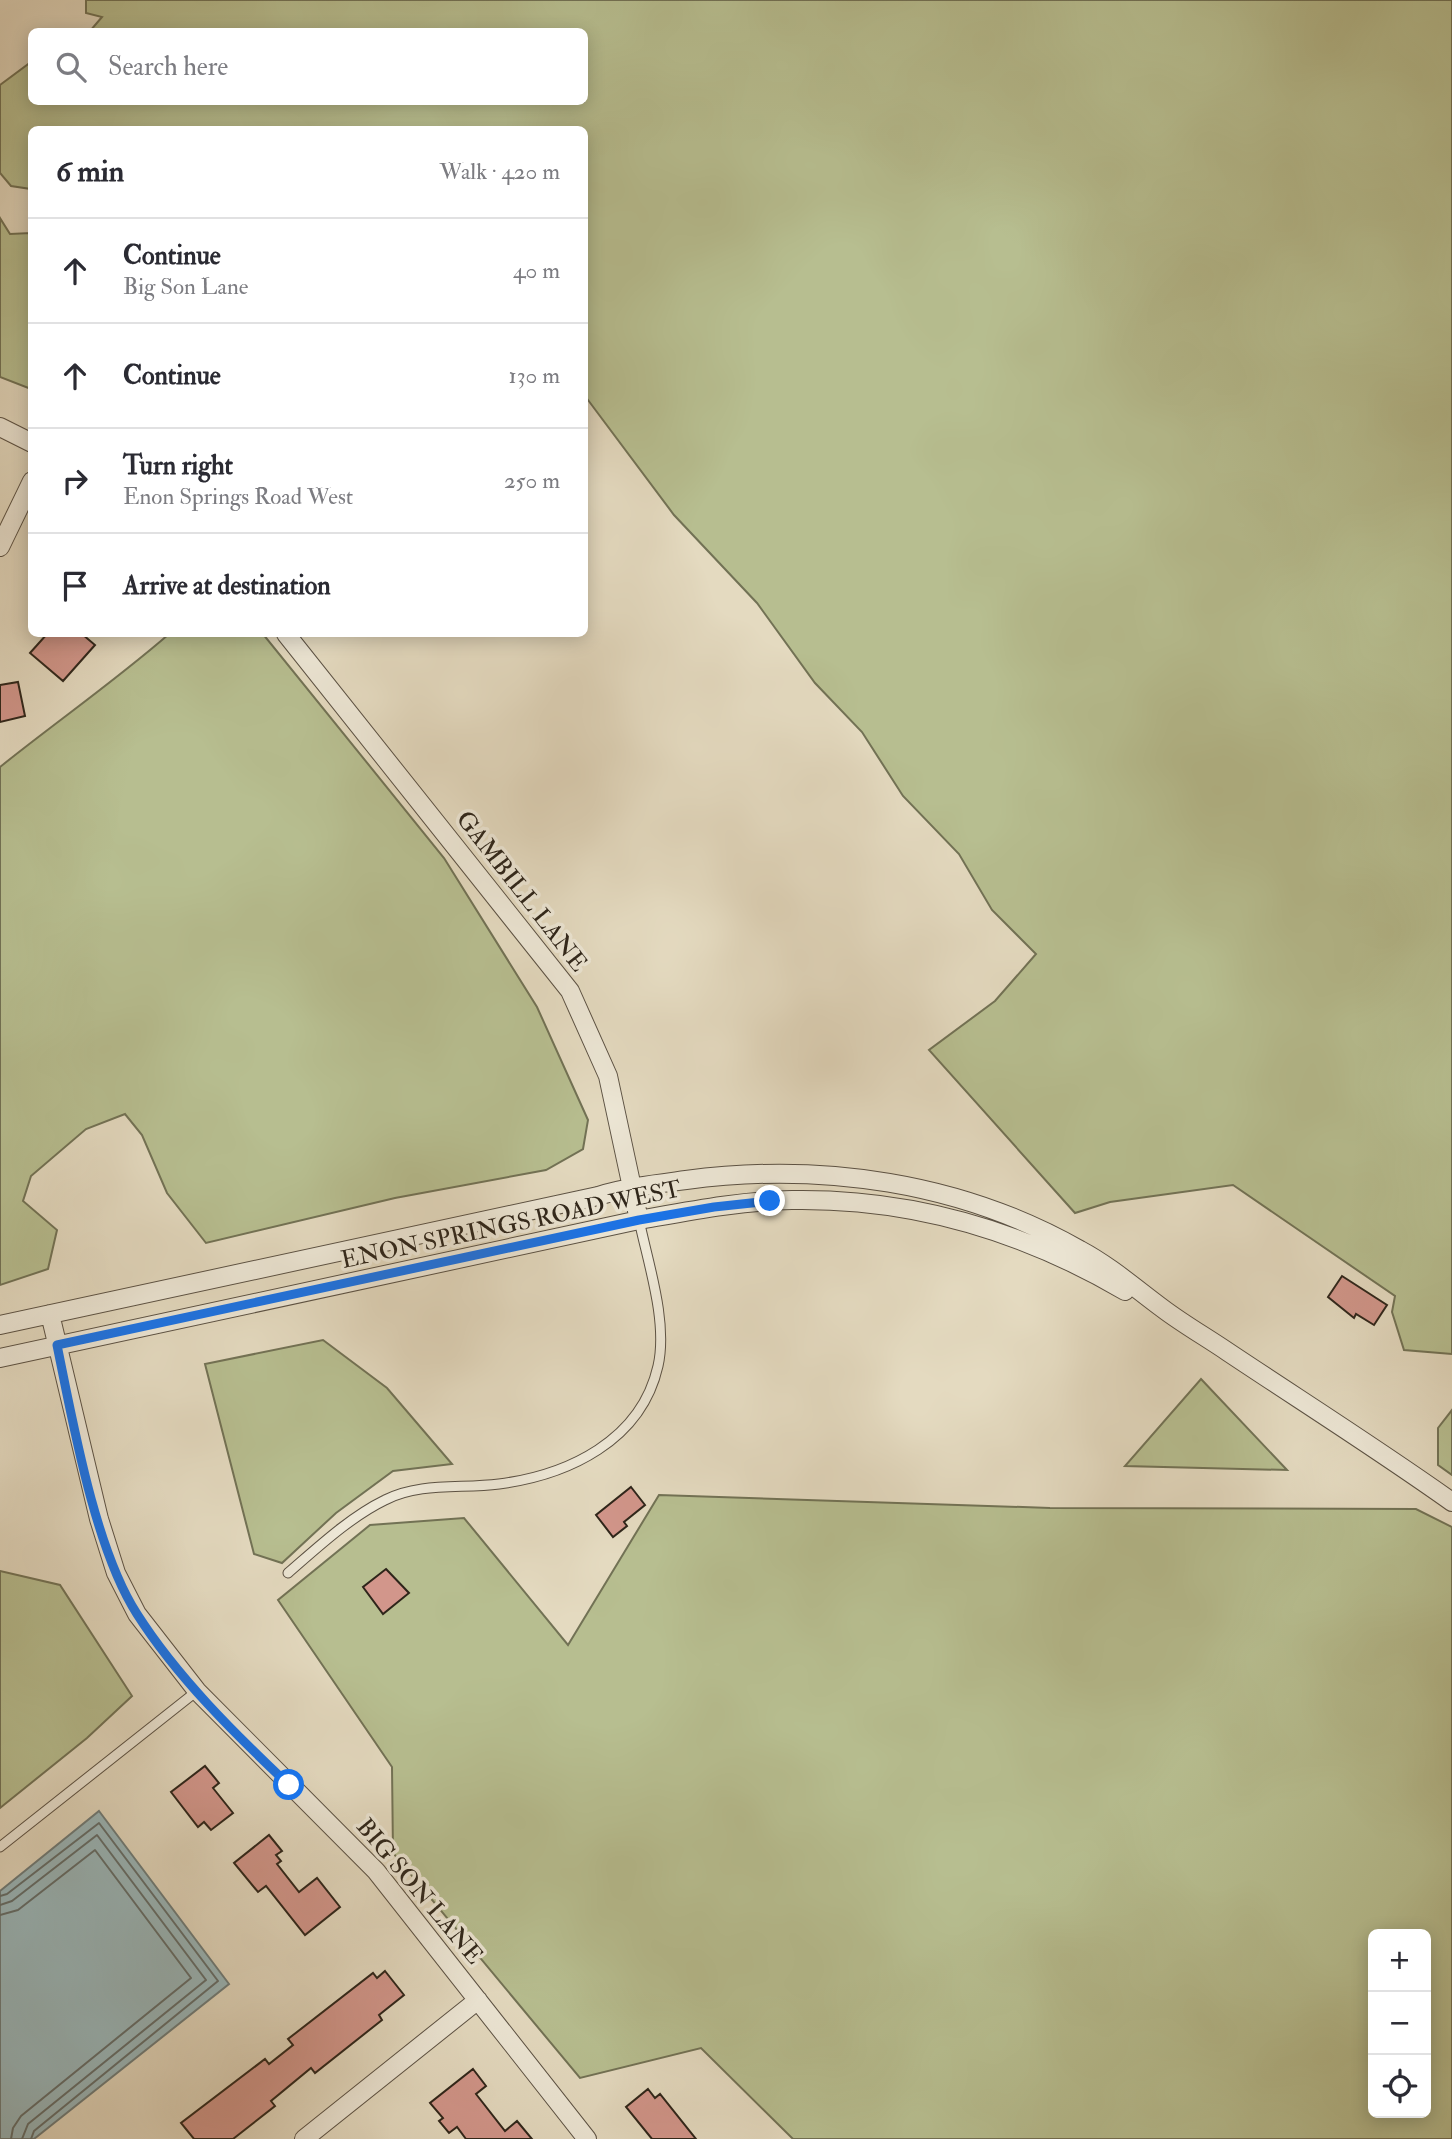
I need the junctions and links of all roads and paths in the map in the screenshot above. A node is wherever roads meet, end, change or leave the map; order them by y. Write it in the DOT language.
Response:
graph roads {
  1 [pos="0,427"];
  2 [pos="28,441"];
  3 [pos="28,489"];
  4 [pos="0,547"];
  5 [pos="288,637"];
  6 [pos="632,1185"];
  7 [pos="639,1220"];
  8 [pos="50,1314"];
  9 [pos="1183,1322"];
  10 [pos="0,1325"];
  11 [pos="57,1345"];
  12 [pos="0,1358"];
  13 [pos="1452,1502"];
  14 [pos="288,1573"];
  15 [pos="197,1691"];
  16 [pos="0,1847"];
  17 [pos="478,2000"];
  18 [pos="303,2139"];
  19 [pos="587,2139"];
  1 -- 2 [label="street"];
  3 -- 4 [label="street"];
  5 -- 6 [label="street, GAMBILL LANE"];
  6 -- 7 [label="street, GAMBILL LANE"];
  6 -- 8 [label="street"];
  6 -- 9 [label="street"];
  7 -- 9 [label="street, ENON SPRINGS ROAD WEST"];
  7 -- 11 [label="street, ENON SPRINGS ROAD WEST"];
  7 -- 14 [label="lane"];
  8 -- 10 [label="street"];
  8 -- 11 [label="street, BIG SON LANE"];
  9 -- 13 [label="street"];
  11 -- 12 [label="street, ENON SPRINGS ROAD WEST"];
  11 -- 15 [label="street, BIG SON LANE"];
  15 -- 16 [label="lane"];
  15 -- 17 [label="street, BIG SON LANE"];
  17 -- 18 [label="street"];
  17 -- 19 [label="street, BIG SON LANE"];
}
